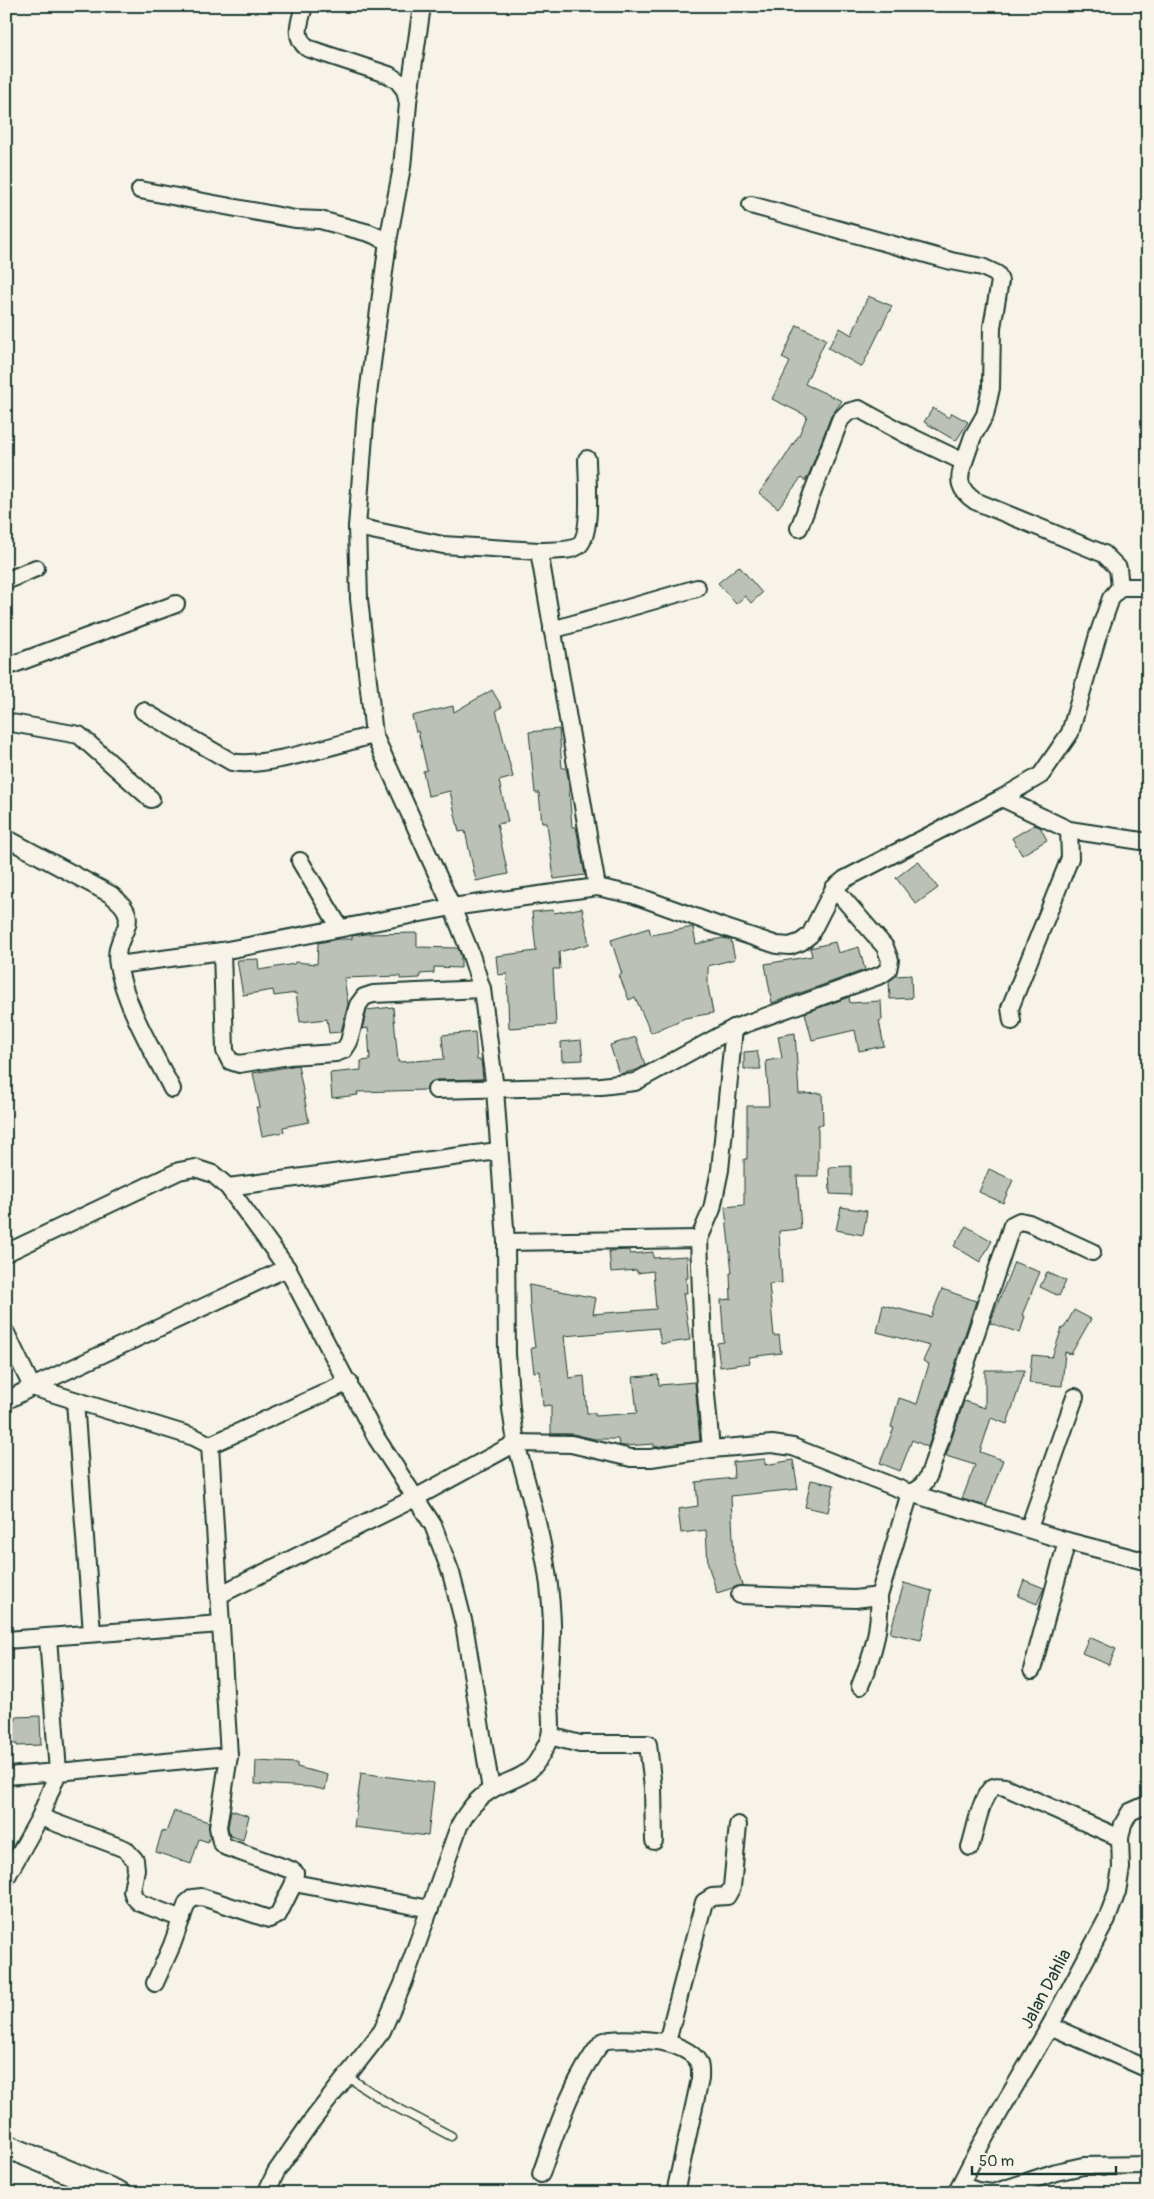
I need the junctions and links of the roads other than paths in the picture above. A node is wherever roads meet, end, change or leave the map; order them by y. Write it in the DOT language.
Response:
graph roads {
  1 [pos="304,6"];
  2 [pos="422,6"];
  3 [pos="408,104"];
  4 [pos="140,190"];
  5 [pos="752,205"];
  6 [pos="388,241"];
  7 [pos="587,459"];
  8 [pos="964,462"];
  9 [pos="357,527"];
  10 [pos="799,528"];
  11 [pos="540,551"];
  12 [pos="36,568"];
  13 [pos="6,581"];
  14 [pos="1120,587"];
  15 [pos="1148,587"];
  16 [pos="697,588"];
  17 [pos="176,604"];
  18 [pos="552,630"];
  19 [pos="6,667"];
  20 [pos="143,711"];
  21 [pos="6,722"];
  22 [pos="374,735"];
  23 [pos="1002,798"];
  24 [pos="151,799"];
  25 [pos="1068,830"];
  26 [pos="6,838"];
  27 [pos="1148,842"];
  28 [pos="300,861"];
  29 [pos="598,887"];
  30 [pos="834,888"];
  31 [pos="452,907"];
  32 [pos="340,928"];
  33 [pos="222,951"];
  34 [pos="118,965"];
  35 [pos="482,989"];
  36 [pos="1012,1021"];
  37 [pos="734,1028"];
  38 [pos="172,1089"];
  39 [pos="495,1089"];
  40 [pos="436,1090"];
  41 [pos="498,1151"];
  42 [pos="228,1187"];
  43 [pos="699,1239"];
  44 [pos="506,1242"];
  45 [pos="1092,1252"];
  46 [pos="6,1253"];
  47 [pos="287,1268"];
  48 [pos="6,1333"];
  49 [pos="349,1382"];
  50 [pos="32,1387"];
  51 [pos="1075,1397"];
  52 [pos="6,1400"];
  53 [pos="75,1401"];
  54 [pos="516,1443"];
  55 [pos="210,1445"];
  56 [pos="711,1449"];
  57 [pos="910,1493"];
  58 [pos="415,1498"];
  59 [pos="1029,1528"];
  60 [pos="1067,1541"];
  61 [pos="1148,1562"];
  62 [pos="219,1595"];
  63 [pos="740,1595"];
  64 [pos="879,1596"];
  65 [pos="221,1624"];
  66 [pos="92,1633"];
  67 [pos="7,1636"];
  68 [pos="48,1637"];
  69 [pos="1032,1670"];
  70 [pos="860,1686"];
  71 [pos="550,1736"];
  72 [pos="229,1756"];
  73 [pos="58,1772"];
  74 [pos="6,1776"];
  75 [pos="491,1790"];
  76 [pos="1148,1804"];
  77 [pos="40,1818"];
  78 [pos="738,1825"];
  79 [pos="1120,1838"];
  80 [pos="654,1841"];
  81 [pos="970,1847"];
  82 [pos="6,1878"];
  83 [pos="294,1883"];
  84 [pos="430,1909"];
  85 [pos="182,1919"];
  86 [pos="155,1983"];
  87 [pos="1050,2026"];
  88 [pos="667,2042"];
  89 [pos="1148,2070"];
  90 [pos="348,2077"];
  91 [pos="451,2136"];
  92 [pos="6,2146"];
  93 [pos="1148,2165"];
  94 [pos="541,2174"];
  95 [pos="82,2186"];
  96 [pos="958,2189"];
  97 [pos="118,2193"];
  98 [pos="266,2193"];
  99 [pos="674,2193"];
  1 -- 3 [label="street"];
  2 -- 3 [label="street"];
  3 -- 6 [label="street"];
  4 -- 6 [label="street"];
  5 -- 8 [label="street"];
  6 -- 9 [label="street"];
  7 -- 11 [label="street"];
  8 -- 10 [label="street"];
  8 -- 14 [label="street"];
  9 -- 11 [label="street"];
  9 -- 22 [label="street"];
  11 -- 18 [label="street"];
  12 -- 13 [label="street"];
  14 -- 15 [label="street"];
  14 -- 23 [label="street"];
  16 -- 18 [label="street"];
  17 -- 19 [label="street"];
  18 -- 29 [label="street"];
  20 -- 22 [label="street"];
  21 -- 24 [label="street"];
  22 -- 31 [label="street"];
  23 -- 25 [label="street"];
  23 -- 30 [label="street"];
  25 -- 27 [label="street"];
  25 -- 36 [label="street"];
  26 -- 34 [label="street"];
  28 -- 32 [label="street"];
  29 -- 30 [label="street"];
  29 -- 31 [label="street"];
  30 -- 37 [label="street"];
  31 -- 32 [label="street"];
  31 -- 35 [label="street"];
  32 -- 33 [label="street"];
  33 -- 34 [label="street"];
  33 -- 35 [label="street"];
  34 -- 38 [label="street"];
  35 -- 39 [label="street"];
  37 -- 39 [label="street"];
  37 -- 43 [label="street"];
  39 -- 40 [label="street"];
  39 -- 41 [label="street"];
  41 -- 42 [label="street"];
  41 -- 44 [label="street"];
  42 -- 46 [label="street"];
  42 -- 47 [label="street"];
  43 -- 44 [label="street"];
  43 -- 56 [label="street"];
  44 -- 54 [label="street"];
  45 -- 57 [label="street"];
  47 -- 49 [label="street"];
  47 -- 50 [label="street"];
  48 -- 50 [label="street"];
  49 -- 55 [label="street"];
  49 -- 58 [label="street"];
  50 -- 52 [label="street"];
  50 -- 53 [label="street"];
  51 -- 59 [label="street"];
  53 -- 55 [label="street"];
  53 -- 66 [label="street"];
  54 -- 56 [label="street"];
  54 -- 58 [label="street"];
  54 -- 71 [label="street"];
  55 -- 62 [label="street"];
  56 -- 57 [label="street"];
  57 -- 59 [label="street"];
  57 -- 64 [label="street"];
  58 -- 62 [label="street"];
  58 -- 75 [label="street"];
  59 -- 60 [label="street"];
  60 -- 61 [label="street"];
  60 -- 69 [label="street"];
  62 -- 65 [label="street"];
  63 -- 64 [label="street"];
  64 -- 70 [label="street"];
  65 -- 66 [label="street"];
  65 -- 72 [label="street"];
  66 -- 68 [label="street"];
  67 -- 68 [label="street"];
  68 -- 73 [label="street"];
  71 -- 75 [label="street"];
  71 -- 80 [label="street"];
  72 -- 73 [label="street"];
  72 -- 83 [label="street"];
  73 -- 74 [label="street"];
  73 -- 77 [label="street"];
  75 -- 84 [label="street"];
  76 -- 79 [label="street, Jalan Dahlia"];
  77 -- 82 [label="street"];
  77 -- 85 [label="street"];
  78 -- 88 [label="street"];
  79 -- 81 [label="street"];
  79 -- 87 [label="street, Jalan Dahlia"];
  83 -- 84 [label="street"];
  83 -- 85 [label="street"];
  84 -- 90 [label="street"];
  85 -- 86 [label="street"];
  87 -- 89 [label="street"];
  87 -- 96 [label="street, Jalan Dahlia"];
  88 -- 94 [label="street"];
  88 -- 99 [label="street"];
  90 -- 91 [label="lane"];
  90 -- 98 [label="street"];
  92 -- 95 [label="main road"];
  93 -- 96 [label="street"];
  95 -- 97 [label="main road"];
}
